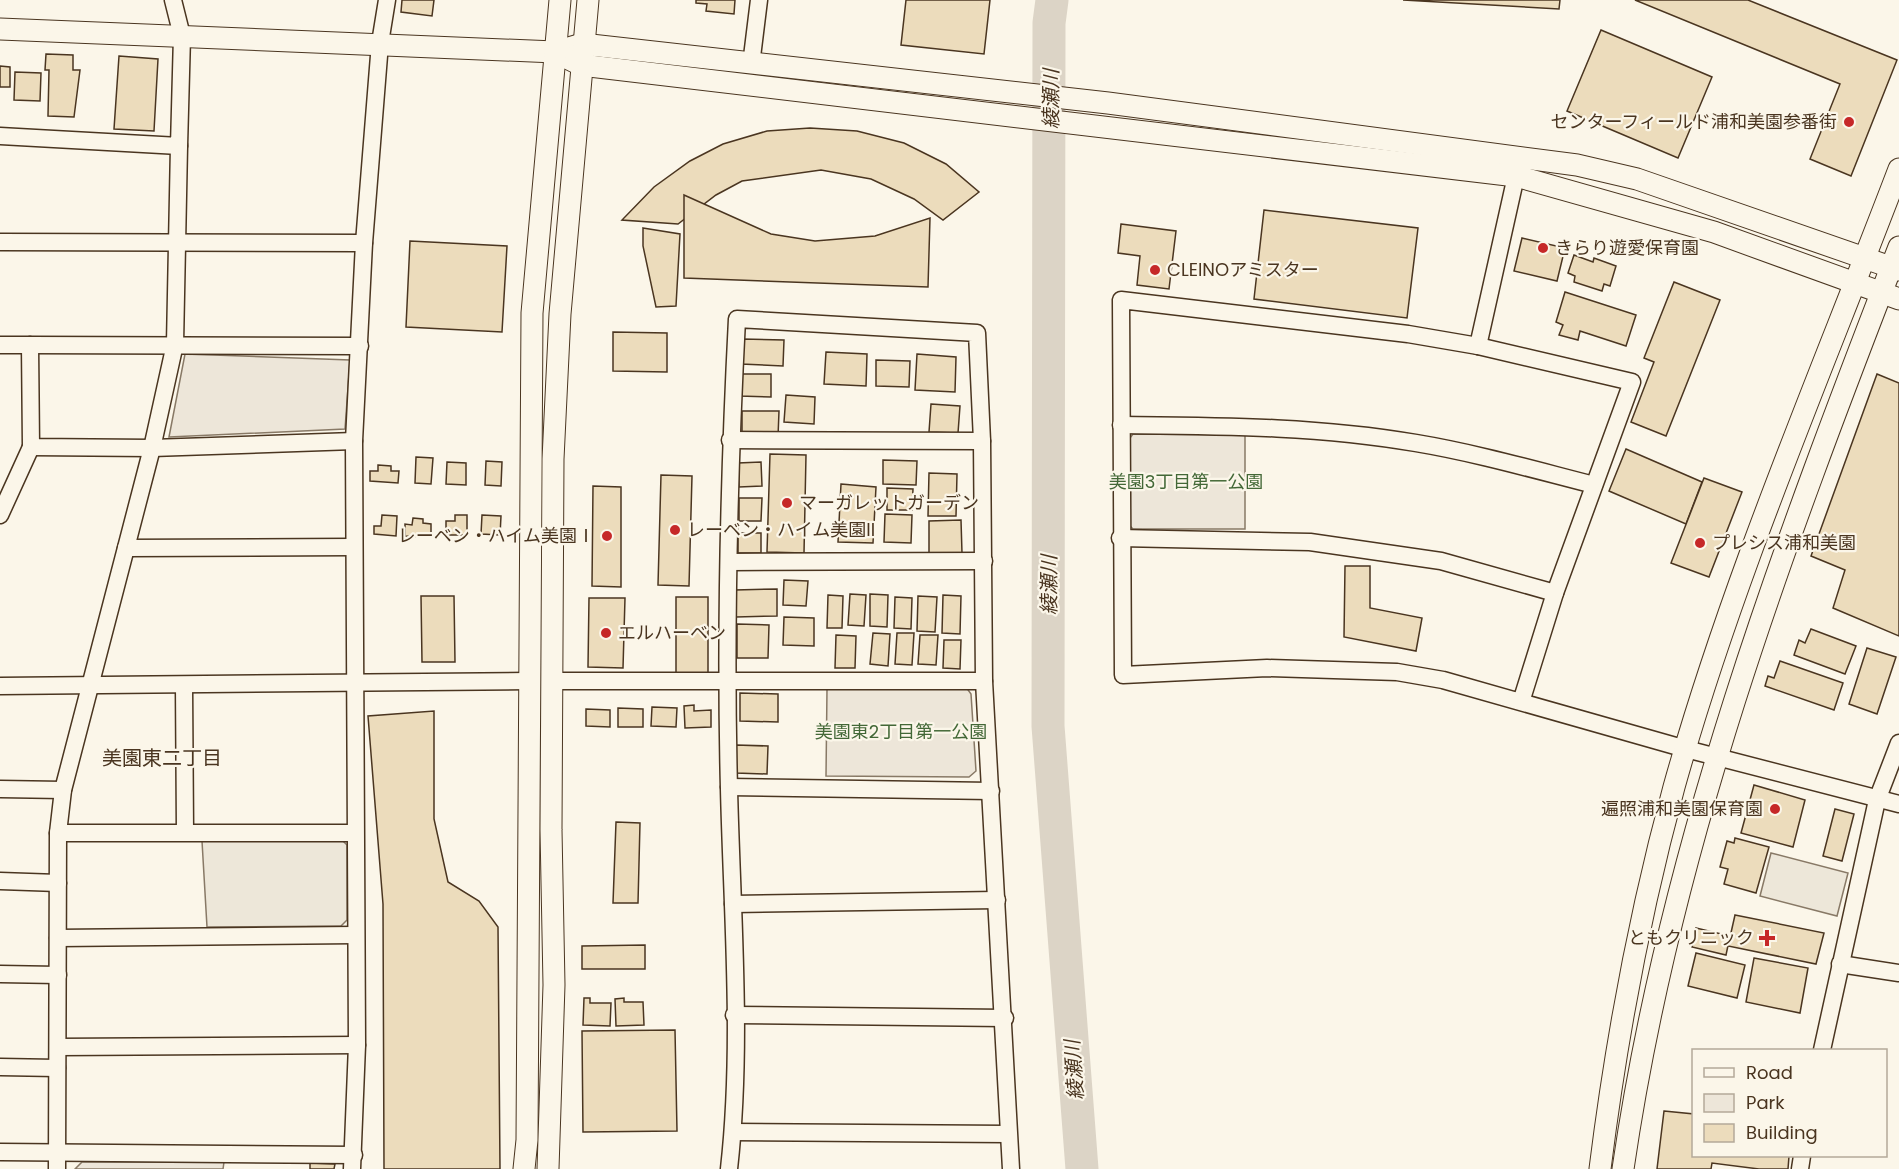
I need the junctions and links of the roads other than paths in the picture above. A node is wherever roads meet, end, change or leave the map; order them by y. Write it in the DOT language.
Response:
graph roads {
  1 [pos="173,0"];
  2 [pos="387,0"];
  3 [pos="560,0"];
  4 [pos="588,0"];
  5 [pos="759,0"];
  6 [pos="0,29"];
  7 [pos="182,36"];
  8 [pos="380,43"];
  9 [pos="582,44"];
  10 [pos="555,52"];
  11 [pos="581,65"];
  12 [pos="751,65"];
  13 [pos="0,136"];
  14 [pos="179,146"];
  15 [pos="1899,170"];
  16 [pos="1516,176"];
  17 [pos="0,242"];
  18 [pos="177,242"];
  19 [pos="364,243"];
  20 [pos="1899,247"];
  21 [pos="1865,258"];
  22 [pos="1895,268"];
  23 [pos="1856,283"];
  24 [pos="1890,296"];
  25 [pos="175,344"];
  26 [pos="0,345"];
  27 [pos="30,345"];
  28 [pos="360,346"];
  29 [pos="1479,346"];
  30 [pos="1121,425"];
  31 [pos="730,440"];
  32 [pos="354,441"];
  33 [pos="982,441"];
  34 [pos="31,447"];
  35 [pos="152,448"];
  36 [pos="1594,486"];
  37 [pos="0,515"];
  38 [pos="1120,538"];
  39 [pos="353,547"];
  40 [pos="126,548"];
  41 [pos="984,561"];
  42 [pos="730,562"];
  43 [pos="1555,592"];
  44 [pos="528,681"];
  45 [pos="552,681"];
  46 [pos="984,681"];
  47 [pos="729,683"];
  48 [pos="355,684"];
  49 [pos="90,685"];
  50 [pos="0,686"];
  51 [pos="184,686"];
  52 [pos="1521,702"];
  53 [pos="1899,743"];
  54 [pos="1686,749"];
  55 [pos="1715,757"];
  56 [pos="729,787"];
  57 [pos="0,789"];
  58 [pos="63,790"];
  59 [pos="991,791"];
  60 [pos="1877,800"];
  61 [pos="1899,804"];
  62 [pos="185,832"];
  63 [pos="58,833"];
  64 [pos="354,833"];
  65 [pos="0,881"];
  66 [pos="58,883"];
  67 [pos="997,900"];
  68 [pos="733,904"];
  69 [pos="355,935"];
  70 [pos="58,938"];
  71 [pos="1840,964"];
  72 [pos="1899,973"];
  73 [pos="0,974"];
  74 [pos="58,975"];
  75 [pos="734,1015"];
  76 [pos="1005,1018"];
  77 [pos="357,1045"];
  78 [pos="58,1047"];
  79 [pos="1822,1049"];
  80 [pos="0,1067"];
  81 [pos="57,1068"];
  82 [pos="733,1132"];
  83 [pos="1008,1134"];
  84 [pos="57,1151"];
  85 [pos="0,1152"];
  86 [pos="353,1162"];
  87 [pos="57,1169"];
  88 [pos="524,1169"];
  89 [pos="548,1169"];
  90 [pos="729,1169"];
  91 [pos="1011,1169"];
  92 [pos="1600,1169"];
  93 [pos="1623,1169"];
  1 -- 7 [label="street"];
  2 -- 8 [label="street"];
  3 -- 10 [label="street"];
  4 -- 9 [label="street"];
  5 -- 12 [label="street"];
  6 -- 7 [label="street"];
  7 -- 8 [label="street"];
  7 -- 14 [label="street"];
  8 -- 10 [label="street"];
  8 -- 19 [label="street"];
  9 -- 10 [label="street"];
  9 -- 11 [label="street"];
  9 -- 12 [label="street"];
  10 -- 11 [label="street"];
  10 -- 44 [label="street"];
  11 -- 16 [label="street"];
  11 -- 45 [label="street"];
  12 -- 21 [label="street"];
  13 -- 14 [label="street"];
  14 -- 18 [label="street"];
  15 -- 21 [label="street"];
  16 -- 23 [label="street"];
  16 -- 29 [label="street"];
  17 -- 18 [label="street"];
  18 -- 19 [label="street"];
  18 -- 25 [label="street"];
  19 -- 28 [label="street"];
  20 -- 22 [label="street"];
  21 -- 22 [label="street"];
  21 -- 23 [label="street"];
  22 -- 24 [label="street"];
  23 -- 24 [label="street"];
  23 -- 54 [label="street"];
  24 -- 55 [label="street"];
  25 -- 27 [label="street"];
  25 -- 28 [label="street"];
  25 -- 35 [label="street"];
  26 -- 27 [label="street"];
  27 -- 34 [label="street"];
  28 -- 32 [label="street"];
  29 -- 30 [label="street"];
  29 -- 36 [label="street"];
  30 -- 36 [label="street"];
  30 -- 38 [label="street"];
  31 -- 33 [label="street"];
  31 -- 33 [label="street"];
  31 -- 42 [label="street"];
  32 -- 35 [label="street"];
  32 -- 39 [label="street"];
  33 -- 41 [label="street"];
  34 -- 35 [label="street"];
  34 -- 37 [label="street"];
  35 -- 40 [label="street"];
  36 -- 43 [label="street"];
  38 -- 43 [label="street"];
  38 -- 52 [label="street"];
  39 -- 40 [label="street"];
  39 -- 48 [label="street"];
  40 -- 49 [label="street"];
  41 -- 42 [label="street"];
  41 -- 46 [label="street"];
  42 -- 47 [label="street"];
  43 -- 52 [label="street"];
  44 -- 48 [label="street"];
  44 -- 88 [label="street"];
  45 -- 47 [label="street"];
  45 -- 89 [label="street"];
  46 -- 47 [label="street"];
  46 -- 59 [label="street"];
  47 -- 56 [label="street"];
  48 -- 51 [label="street"];
  48 -- 64 [label="street"];
  49 -- 50 [label="street"];
  49 -- 51 [label="street"];
  49 -- 58 [label="street"];
  51 -- 62 [label="street"];
  52 -- 54 [label="street"];
  53 -- 60 [label="street"];
  54 -- 55 [label="street"];
  54 -- 92 [label="street"];
  55 -- 60 [label="street"];
  55 -- 93 [label="street"];
  56 -- 59 [label="street"];
  56 -- 68 [label="street"];
  57 -- 58 [label="street"];
  58 -- 63 [label="street"];
  59 -- 67 [label="street"];
  60 -- 61 [label="street"];
  60 -- 71 [label="street"];
  62 -- 63 [label="street"];
  62 -- 64 [label="street"];
  63 -- 66 [label="street"];
  64 -- 69 [label="street"];
  65 -- 66 [label="street"];
  66 -- 70 [label="street"];
  67 -- 68 [label="street"];
  67 -- 76 [label="street"];
  68 -- 75 [label="street"];
  69 -- 70 [label="street"];
  69 -- 77 [label="street"];
  70 -- 74 [label="street"];
  71 -- 72 [label="street"];
  71 -- 79 [label="street"];
  73 -- 74 [label="street"];
  74 -- 78 [label="street"];
  75 -- 76 [label="street"];
  75 -- 82 [label="street"];
  76 -- 83 [label="street"];
  77 -- 78 [label="street"];
  77 -- 86 [label="street"];
  78 -- 81 [label="street"];
  80 -- 81 [label="street"];
  81 -- 84 [label="street"];
  82 -- 83 [label="street"];
  82 -- 90 [label="street"];
  83 -- 91 [label="street"];
  84 -- 85 [label="street"];
  84 -- 86 [label="street"];
  84 -- 87 [label="street"];
}
